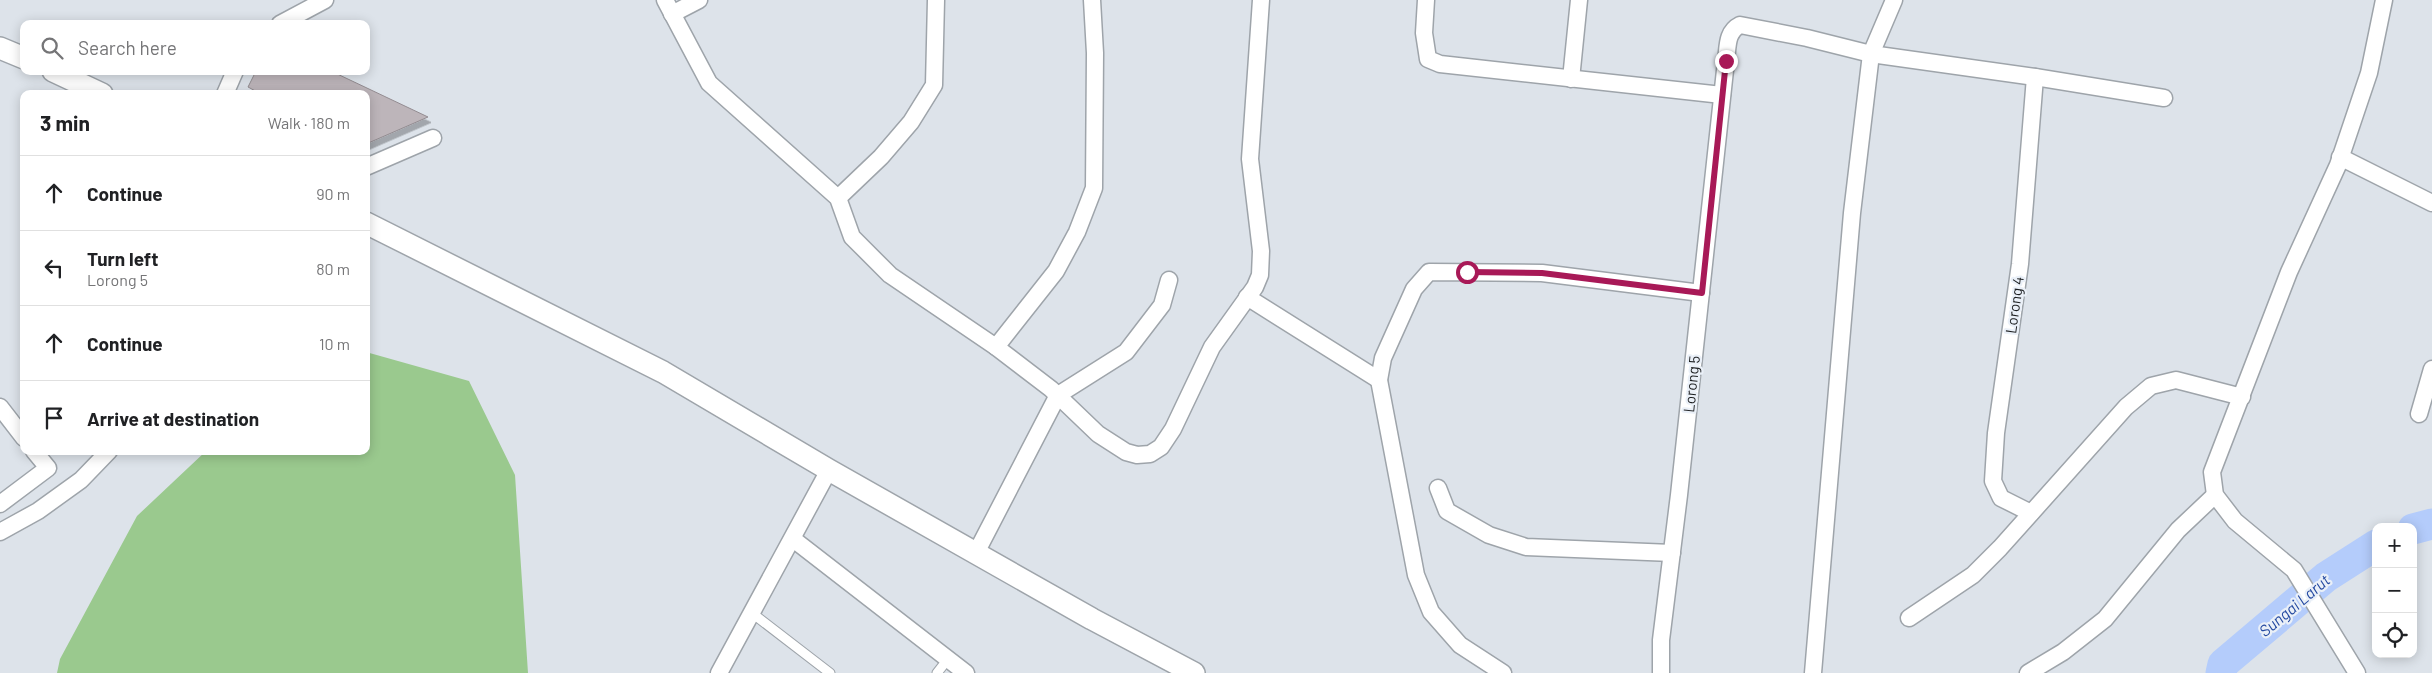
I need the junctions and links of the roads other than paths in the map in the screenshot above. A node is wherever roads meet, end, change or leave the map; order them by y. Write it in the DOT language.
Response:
graph roads {
  1 [pos="325,0"];
  2 [pos="699,0"];
  3 [pos="936,0"];
  4 [pos="1092,0"];
  5 [pos="1261,0"];
  6 [pos="1426,0"];
  7 [pos="1579,0"];
  8 [pos="1894,0"];
  9 [pos="2384,0"];
  10 [pos="669,7"];
  11 [pos="288,20"];
  12 [pos="0,48"];
  13 [pos="1871,54"];
  14 [pos="20,56"];
  15 [pos="61,75"];
  16 [pos="234,75"];
  17 [pos="2035,76"];
  18 [pos="1571,79"];
  19 [pos="93,90"];
  20 [pos="227,90"];
  21 [pos="1722,95"];
  22 [pos="2164,98"];
  23 [pos="433,138"];
  24 [pos="2340,157"];
  25 [pos="370,165"];
  26 [pos="838,198"];
  27 [pos="2432,203"];
  28 [pos="370,225"];
  29 [pos="1169,280"];
  30 [pos="1702,293"];
  31 [pos="1247,297"];
  32 [pos="996,347"];
  33 [pos="2432,369"];
  34 [pos="1379,380"];
  35 [pos="1058,395"];
  36 [pos="2242,397"];
  37 [pos="0,407"];
  38 [pos="2419,414"];
  39 [pos="20,433"];
  40 [pos="37,455"];
  41 [pos="105,455"];
  42 [pos="829,470"];
  43 [pos="1438,488"];
  44 [pos="2215,495"];
  45 [pos="0,504"];
  46 [pos="2031,513"];
  47 [pos="0,532"];
  48 [pos="793,540"];
  49 [pos="976,553"];
  50 [pos="1672,553"];
  51 [pos="752,613"];
  52 [pos="1909,618"];
  53 [pos="948,659"];
  54 [pos="720,673"];
  55 [pos="830,673"];
  56 [pos="937,673"];
  57 [pos="966,673"];
  58 [pos="1194,673"];
  59 [pos="1504,673"];
  60 [pos="1661,673"];
  61 [pos="1813,673"];
  62 [pos="2028,673"];
  63 [pos="2357,673"];
  1 -- 11 [label="street"];
  2 -- 10 [label="street"];
  3 -- 26 [label="street"];
  4 -- 32 [label="street"];
  5 -- 31 [label="street"];
  6 -- 18 [label="street"];
  7 -- 18 [label="street"];
  8 -- 13 [label="street"];
  9 -- 24 [label="street"];
  10 -- 26 [label="street"];
  12 -- 14 [label="street"];
  13 -- 17 [label="street, Lorong 5"];
  13 -- 21 [label="street, Lorong 5"];
  13 -- 61 [label="street"];
  15 -- 19 [label="street"];
  16 -- 20 [label="street"];
  17 -- 22 [label="street, Lorong 5"];
  17 -- 46 [label="street, Lorong 4"];
  18 -- 21 [label="street"];
  21 -- 30 [label="street, Lorong 5"];
  23 -- 25 [label="street"];
  24 -- 27 [label="street"];
  24 -- 36 [label="street"];
  26 -- 32 [label="street"];
  28 -- 42 [label="street"];
  29 -- 35 [label="street"];
  30 -- 34 [label="street"];
  30 -- 50 [label="street, Lorong 5"];
  31 -- 34 [label="street"];
  31 -- 35 [label="street"];
  32 -- 35 [label="street"];
  33 -- 38 [label="street"];
  34 -- 59 [label="street"];
  35 -- 49 [label="street"];
  36 -- 44 [label="street"];
  36 -- 46 [label="street"];
  37 -- 39 [label="street"];
  40 -- 45 [label="street"];
  41 -- 47 [label="street"];
  42 -- 48 [label="street"];
  42 -- 49 [label="street"];
  43 -- 50 [label="street"];
  44 -- 62 [label="street"];
  44 -- 63 [label="street"];
  46 -- 52 [label="street"];
  48 -- 51 [label="street"];
  48 -- 53 [label="street"];
  49 -- 58 [label="street"];
  50 -- 60 [label="street, Lorong 5"];
  51 -- 54 [label="street"];
  51 -- 55 [label="lane"];
  53 -- 56 [label="lane"];
  53 -- 57 [label="street"];
}
